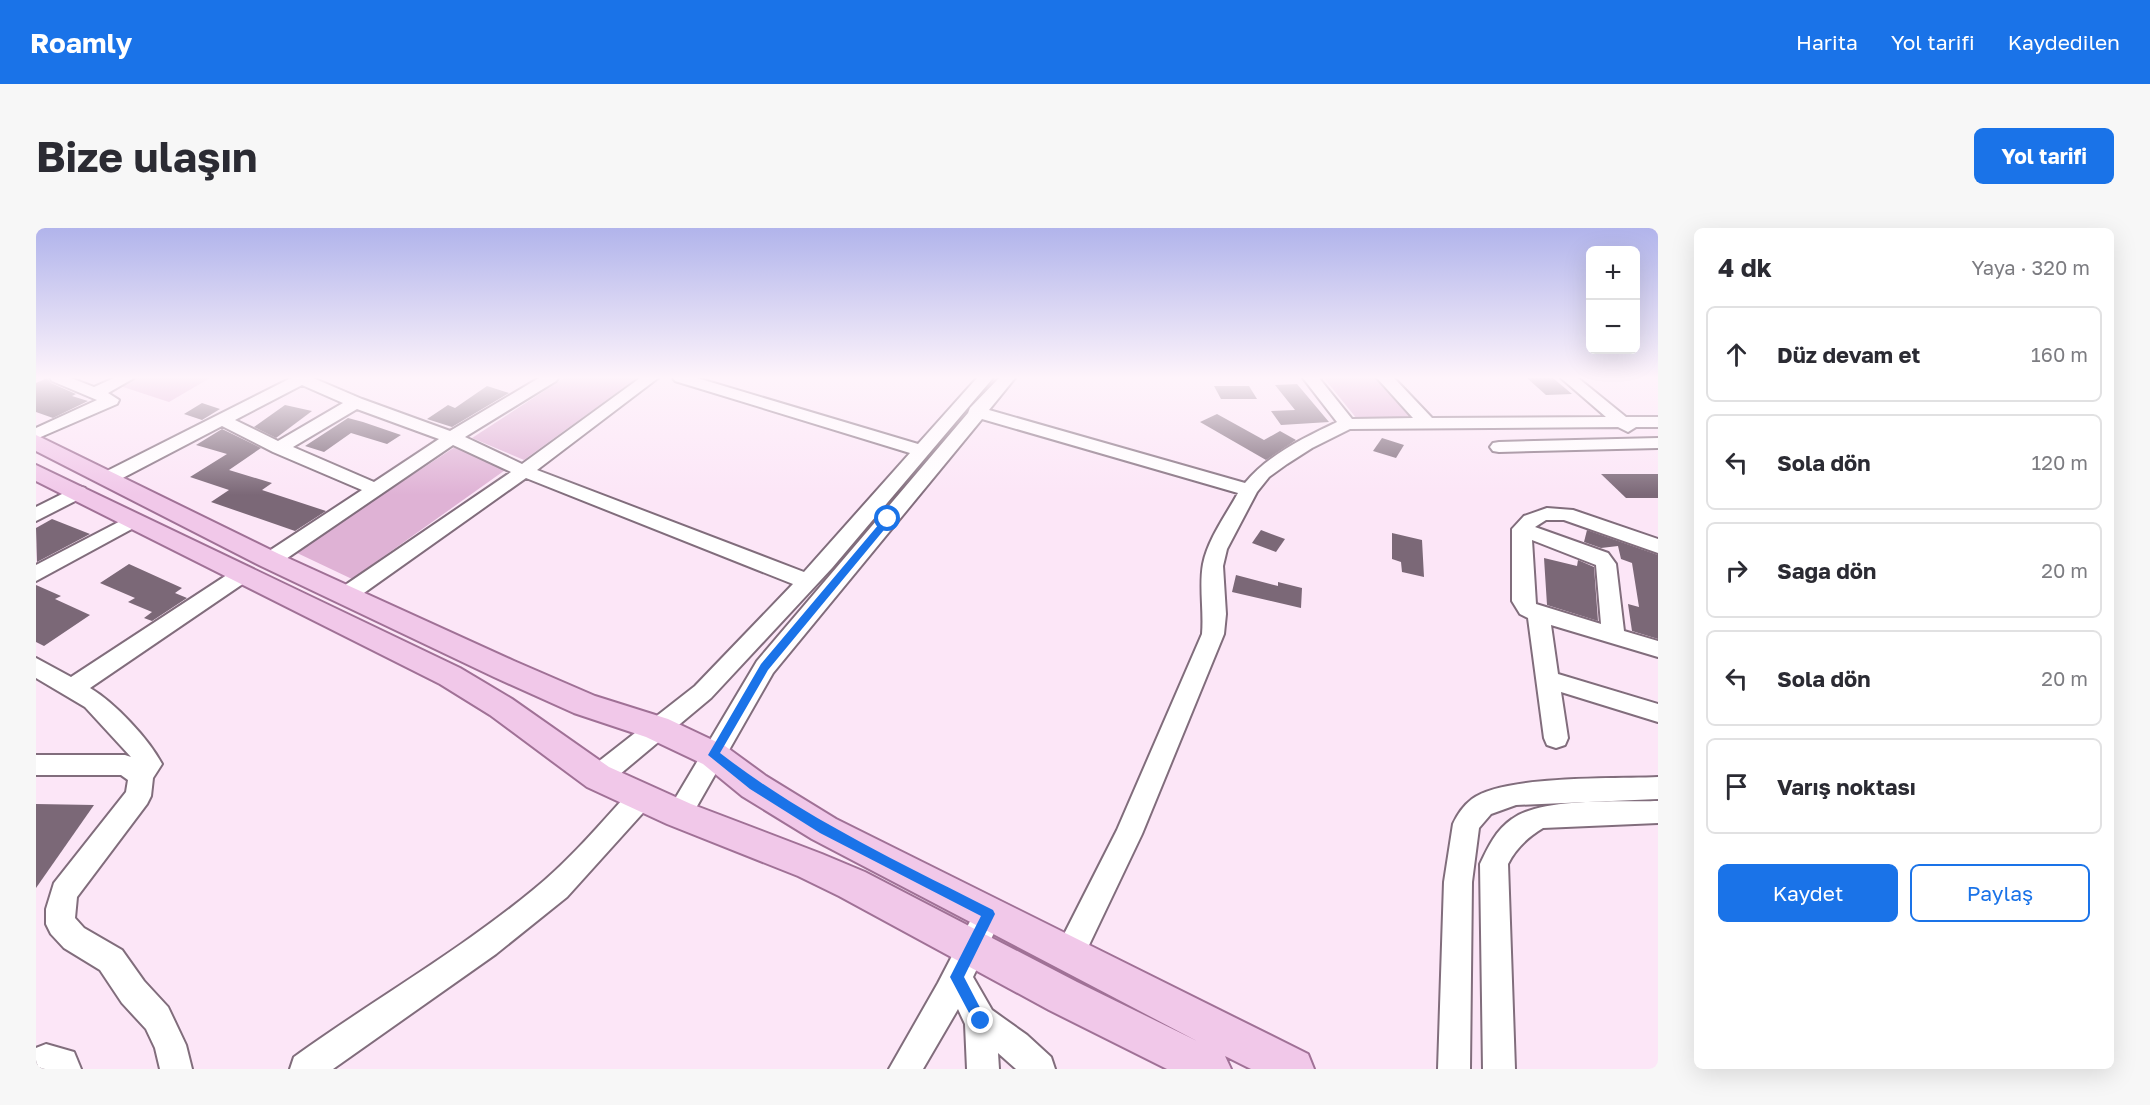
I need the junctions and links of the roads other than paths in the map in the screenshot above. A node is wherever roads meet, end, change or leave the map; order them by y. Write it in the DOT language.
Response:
graph roads {
  1 [pos="73,417"];
  2 [pos="227,417"];
  3 [pos="332,417"];
  4 [pos="395,417"];
  5 [pos="486,417"];
  6 [pos="597,417"];
  7 [pos="811,417"];
  8 [pos="952,417"];
  9 [pos="972,417"];
  10 [pos="994,417"];
  11 [pos="1342,417"];
  12 [pos="1422,417"];
  13 [pos="1616,417"];
  14 [pos="222,420"];
  15 [pos="1658,422"];
  16 [pos="1427,423"];
  17 [pos="1623,423"];
  18 [pos="1347,424"];
  19 [pos="36,434"];
  20 [pos="452,438"];
  21 [pos="36,442"];
  22 [pos="1654,446"];
  23 [pos="1499,447"];
  24 [pos="279,448"];
  25 [pos="923,451"];
  26 [pos="524,471"];
  27 [pos="36,472"];
  28 [pos="108,478"];
  29 [pos="376,489"];
  30 [pos="1249,490"];
  31 [pos="78,492"];
  32 [pos="36,515"];
  33 [pos="134,520"];
  34 [pos="1522,529"];
  35 [pos="1658,546"];
  36 [pos="257,567"];
  37 [pos="36,574"];
  38 [pos="807,581"];
  39 [pos="346,595"];
  40 [pos="1538,614"];
  41 [pos="1613,636"];
  42 [pos="1658,649"];
  43 [pos="36,667"];
  44 [pos="1547,680"];
  45 [pos="70,689"];
  46 [pos="1658,712"];
  47 [pos="657,728"];
  48 [pos="1556,738"];
  49 [pos="714,755"];
  50 [pos="36,765"];
  51 [pos="141,775"];
  52 [pos="598,777"];
  53 [pos="1658,788"];
  54 [pos="641,797"];
  55 [pos="1658,812"];
  56 [pos="678,814"];
  57 [pos="989,914"];
  58 [pos="971,947"];
  59 [pos="1069,954"];
  60 [pos="957,977"];
  61 [pos="981,1021"];
  62 [pos="36,1065"];
  63 [pos="65,1069"];
  64 [pos="176,1069"];
  65 [pos="306,1069"];
  66 [pos="905,1069"];
  67 [pos="983,1069"];
  68 [pos="1039,1069"];
  69 [pos="1210,1069"];
  70 [pos="1293,1069"];
  71 [pos="1454,1069"];
  72 [pos="1498,1069"];
  1 -- 19 [label="street"];
  2 -- 14 [label="street"];
  3 -- 24 [label="street"];
  4 -- 20 [label="street"];
  5 -- 20 [label="street"];
  6 -- 26 [label="street"];
  7 -- 25 [label="street"];
  8 -- 25 [label="street"];
  9 -- 49 [label="street"];
  10 -- 30 [label="street"];
  11 -- 18 [label="street"];
  12 -- 16 [label="street"];
  13 -- 17 [label="street"];
  14 -- 24 [label="street"];
  14 -- 28 [label="street"];
  15 -- 17 [label="street"];
  16 -- 17 [label="street"];
  16 -- 18 [label="street"];
  17 -- 22 [label="street"];
  18 -- 30 [label="street"];
  20 -- 26 [label="street"];
  20 -- 29 [label="street"];
  21 -- 28 [label="main road"];
  22 -- 23 [label="street"];
  24 -- 29 [label="street"];
  25 -- 38 [label="street"];
  26 -- 38 [label="street"];
  26 -- 39 [label="street"];
  27 -- 31 [label="main road"];
  28 -- 36 [label="main road"];
  29 -- 36 [label="street"];
  30 -- 59 [label="street"];
  31 -- 32 [label="street"];
  31 -- 33 [label="main road"];
  33 -- 36 [label="main road"];
  33 -- 37 [label="street"];
  34 -- 35 [label="street"];
  34 -- 40 [label="street"];
  34 -- 41 [label="street"];
  36 -- 39 [label="main road"];
  36 -- 45 [label="street"];
  36 -- 52 [label="main road"];
  38 -- 47 [label="street"];
  39 -- 47 [label="main road"];
  40 -- 41 [label="street"];
  40 -- 44 [label="street"];
  41 -- 42 [label="street"];
  43 -- 45 [label="street"];
  44 -- 46 [label="street"];
  44 -- 48 [label="street"];
  45 -- 51 [label="street"];
  47 -- 49 [label="main road"];
  47 -- 52 [label="street"];
  49 -- 56 [label="street"];
  49 -- 57 [label="main road"];
  50 -- 51 [label="street"];
  51 -- 64 [label="street"];
  52 -- 54 [label="main road"];
  53 -- 71 [label="street"];
  54 -- 56 [label="main road"];
  54 -- 65 [label="street"];
  55 -- 72 [label="street"];
  56 -- 58 [label="main road"];
  57 -- 58 [label="street"];
  57 -- 59 [label="main road"];
  58 -- 60 [label="street"];
  58 -- 69 [label="main road"];
  59 -- 70 [label="main road"];
  60 -- 61 [label="street"];
  60 -- 66 [label="street"];
  61 -- 67 [label="street"];
  61 -- 68 [label="street"];
  62 -- 63 [label="street"];
}
